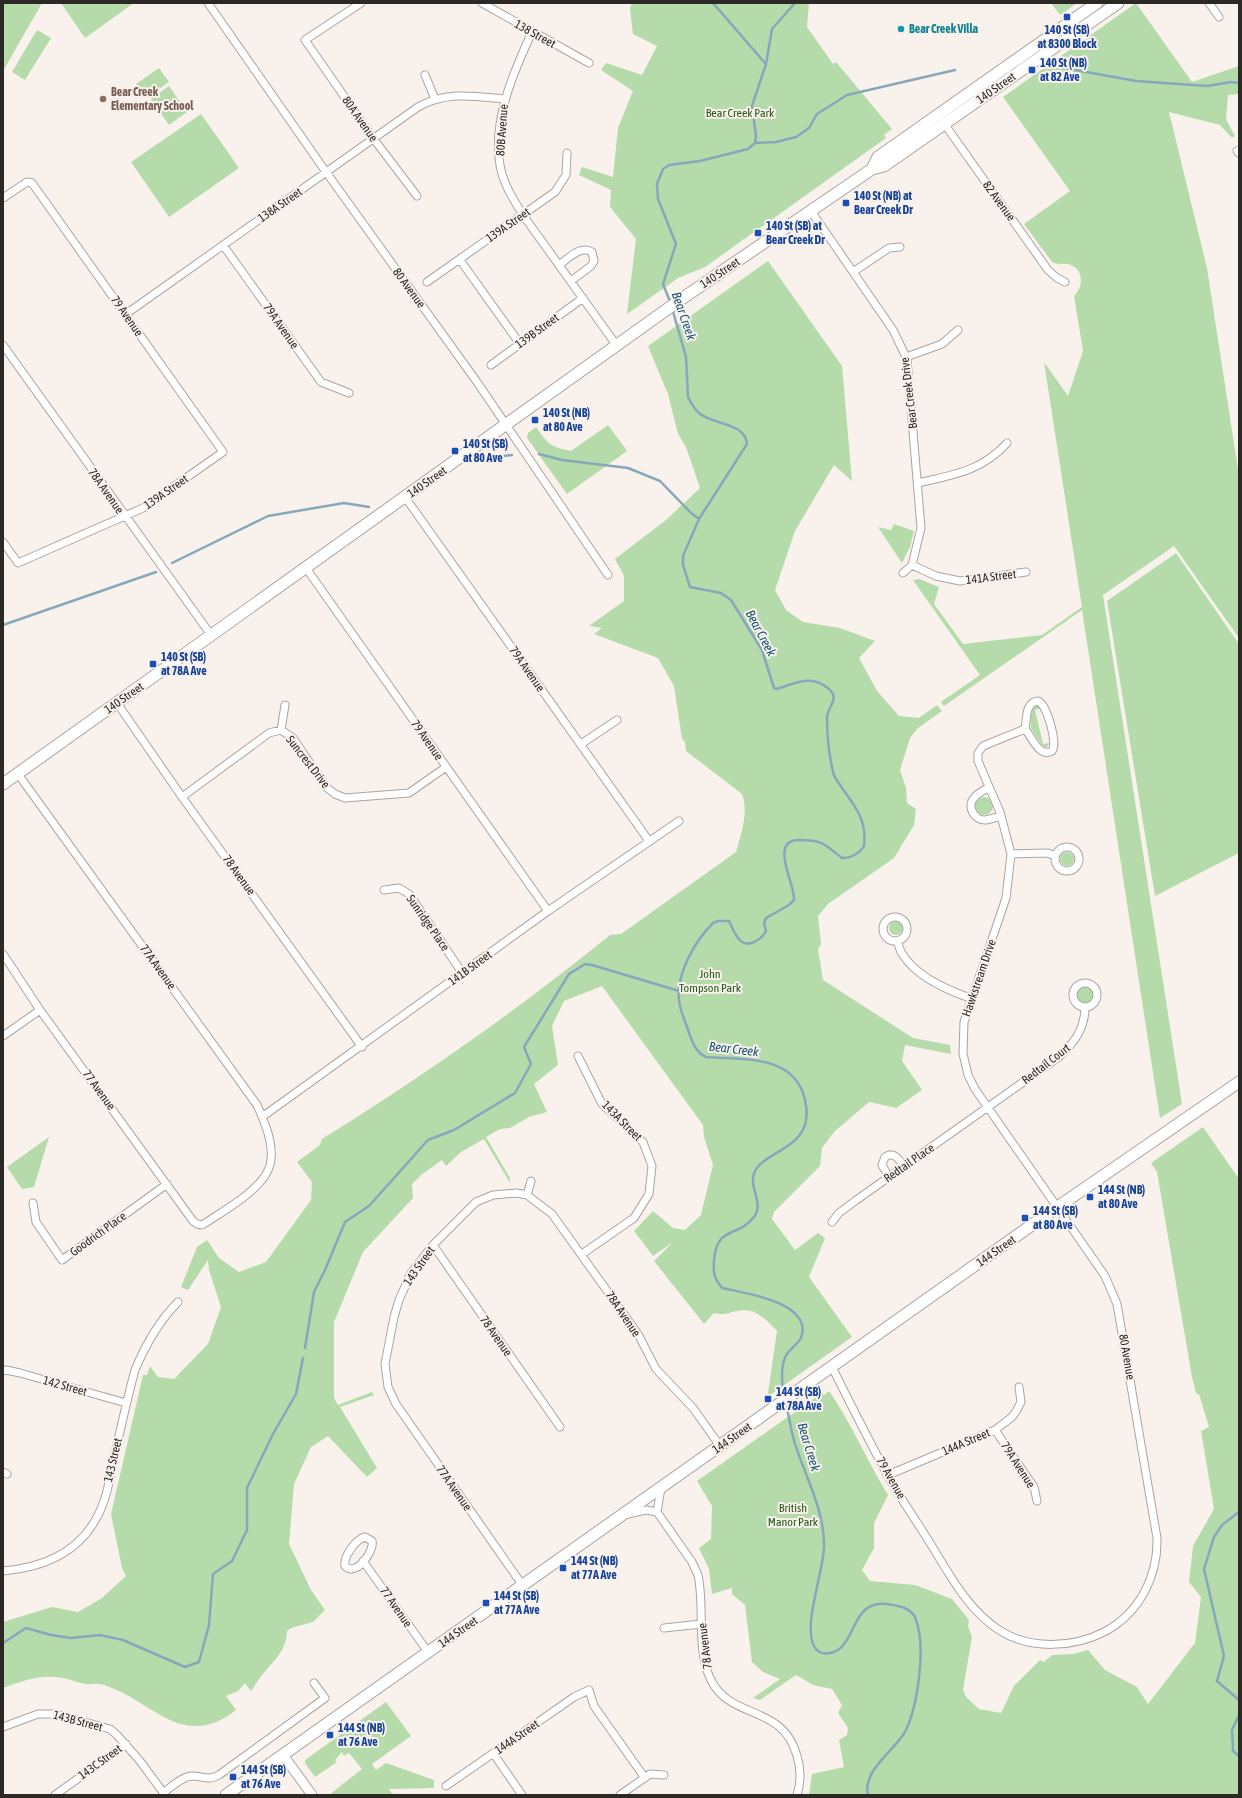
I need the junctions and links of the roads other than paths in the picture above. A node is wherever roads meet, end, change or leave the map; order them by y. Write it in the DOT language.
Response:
graph roads {
  1 [pos="208,3"];
  2 [pos="361,3"];
  3 [pos="482,3"];
  4 [pos="1097,3"];
  5 [pos="1118,3"];
  6 [pos="1209,3"];
  7 [pos="1219,17"];
  8 [pos="532,32"];
  9 [pos="589,63"];
  10 [pos="425,75"];
  11 [pos="435,99"];
  12 [pos="504,100"];
  13 [pos="941,120"];
  14 [pos="373,138"];
  15 [pos="567,154"];
  16 [pos="326,172"];
  17 [pos="417,196"];
  18 [pos="3,198"];
  19 [pos="811,211"];
  20 [pos="523,214"];
  21 [pos="223,245"];
  22 [pos="900,247"];
  23 [pos="460,260"];
  24 [pos="559,265"];
  25 [pos="853,272"];
  26 [pos="571,281"];
  27 [pos="427,282"];
  28 [pos="1065,282"];
  29 [pos="583,298"];
  30 [pos="126,314"];
  31 [pos="958,330"];
  32 [pos="520,344"];
  33 [pos="3,345"];
  34 [pos="617,346"];
  35 [pos="906,356"];
  36 [pos="491,365"];
  37 [pos="349,393"];
  38 [pos="506,426"];
  39 [pos="1007,443"];
  40 [pos="223,452"];
  41 [pos="918,483"];
  42 [pos="405,497"];
  43 [pos="125,517"];
  44 [pos="3,542"];
  45 [pos="912,565"];
  46 [pos="306,568"];
  47 [pos="1026,572"];
  48 [pos="903,573"];
  49 [pos="608,575"];
  50 [pos="211,635"];
  51 [pos="117,702"];
  52 [pos="285,705"];
  53 [pos="618,720"];
  54 [pos="1025,729"];
  55 [pos="281,730"];
  56 [pos="581,744"];
  57 [pos="446,767"];
  58 [pos="18,774"];
  59 [pos="3,784"];
  60 [pos="989,787"];
  61 [pos="182,797"];
  62 [pos="1001,816"];
  63 [pos="679,821"];
  64 [pos="649,841"];
  65 [pos="1011,854"];
  66 [pos="1055,856"];
  67 [pos="384,890"];
  68 [pos="548,911"];
  69 [pos="897,941"];
  70 [pos="3,954"];
  71 [pos="463,974"];
  72 [pos="970,998"];
  73 [pos="1085,1007"];
  74 [pos="40,1010"];
  75 [pos="3,1036"];
  76 [pos="362,1047"];
  77 [pos="578,1056"];
  78 [pos="1239,1082"];
  79 [pos="988,1107"];
  80 [pos="262,1117"];
  81 [pos="904,1167"];
  82 [pos="889,1177"];
  83 [pos="530,1181"];
  84 [pos="167,1184"];
  85 [pos="517,1192"];
  86 [pos="527,1195"];
  87 [pos="33,1203"];
  88 [pos="1058,1207"];
  89 [pos="832,1222"];
  90 [pos="197,1224"];
  91 [pos="433,1245"];
  92 [pos="582,1254"];
  93 [pos="178,1302"];
  94 [pos="832,1366"];
  95 [pos="4,1369"];
  96 [pos="388,1387"];
  97 [pos="1019,1387"];
  98 [pos="126,1403"];
  99 [pos="560,1426"];
  100 [pos="995,1430"];
  101 [pos="720,1446"];
  102 [pos="888,1475"];
  103 [pos="661,1488"];
  104 [pos="1037,1502"];
  105 [pos="657,1512"];
  106 [pos="623,1515"];
  107 [pos="363,1561"];
  108 [pos="3,1571"];
  109 [pos="956,1585"];
  110 [pos="523,1586"];
  111 [pos="701,1624"];
  112 [pos="664,1628"];
  113 [pos="428,1652"];
  114 [pos="314,1682"];
  115 [pos="3,1727"];
  116 [pos="126,1744"];
  117 [pos="493,1753"];
  118 [pos="283,1755"];
  119 [pos="664,1775"];
  120 [pos="645,1778"];
  121 [pos="446,1786"];
  122 [pos="164,1794"];
  123 [pos="55,1795"];
  124 [pos="226,1795"];
  125 [pos="312,1795"];
  126 [pos="522,1795"];
  127 [pos="620,1795"];
  128 [pos="797,1795"];
  1 -- 16 [label="street, 80 Avenue"];
  2 -- 14 [label="street, 80A Avenue"];
  3 -- 8 [label="street, 138 Street"];
  4 -- 13 [label="main road, 140 Street"];
  5 -- 13 [label="main road, 140 Street"];
  6 -- 7 [label="street"];
  8 -- 9 [label="street, 138 Street"];
  8 -- 12 [label="street, 80B Avenue"];
  10 -- 11 [label="street"];
  11 -- 12 [label="street, 138A Street"];
  11 -- 14 [label="street, 138A Street"];
  12 -- 20 [label="street, 80B Avenue"];
  13 -- 19 [label="main road, 140 Street"];
  13 -- 28 [label="street, 82 Avenue"];
  14 -- 16 [label="street, 138A Street"];
  14 -- 17 [label="street, 80A Avenue"];
  15 -- 20 [label="street, 139A Street"];
  16 -- 21 [label="street, 138A Street"];
  16 -- 38 [label="street, 80 Avenue"];
  18 -- 30 [label="street, 79 Avenue"];
  19 -- 25 [label="street, Bear Creek Drive"];
  19 -- 34 [label="main road, 140 Street"];
  20 -- 23 [label="street, 139A Street"];
  20 -- 24 [label="street, 80B Avenue"];
  21 -- 30 [label="street, 138A Street"];
  21 -- 37 [label="street, 79A Avenue"];
  22 -- 25 [label="street"];
  23 -- 27 [label="street, 139A Street"];
  23 -- 32 [label="street"];
  24 -- 26 [label="street, 80B Avenue"];
  24 -- 26 [label="street"];
  25 -- 35 [label="street, Bear Creek Drive"];
  26 -- 29 [label="street, 80B Avenue"];
  29 -- 32 [label="street, 139B Street"];
  29 -- 34 [label="street, 80B Avenue"];
  30 -- 40 [label="street, 79 Avenue"];
  31 -- 35 [label="street"];
  32 -- 36 [label="street, 139B Street"];
  33 -- 43 [label="street, 78A Avenue"];
  34 -- 38 [label="main road, 140 Street"];
  35 -- 41 [label="street, Bear Creek Drive"];
  38 -- 42 [label="main road, 140 Street"];
  38 -- 49 [label="street, 80 Avenue"];
  39 -- 41 [label="street"];
  40 -- 43 [label="street, 139A Street"];
  41 -- 45 [label="street, Bear Creek Drive"];
  42 -- 46 [label="main road, 140 Street"];
  42 -- 56 [label="street, 79A Avenue"];
  43 -- 44 [label="street, 139A Street"];
  43 -- 50 [label="street, 78A Avenue"];
  45 -- 47 [label="street, 141A Street"];
  45 -- 48 [label="street"];
  46 -- 50 [label="main road, 140 Street"];
  46 -- 57 [label="street, 79 Avenue"];
  50 -- 51 [label="main road, 140 Street"];
  51 -- 58 [label="main road, 140 Street"];
  51 -- 61 [label="street, 78 Avenue"];
  52 -- 55 [label="street"];
  53 -- 56 [label="street"];
  54 -- 54 [label="street"];
  54 -- 60 [label="street, Hawkstream Drive"];
  55 -- 57 [label="street, Suncrest Drive"];
  55 -- 61 [label="street, Suncrest Drive"];
  56 -- 64 [label="street, 79A Avenue"];
  57 -- 68 [label="street, 79 Avenue"];
  58 -- 59 [label="main road, 140 Street"];
  58 -- 80 [label="street, 77A Avenue"];
  60 -- 62 [label="street, Hawkstream Drive"];
  60 -- 62 [label="street"];
  61 -- 76 [label="street, 78 Avenue"];
  62 -- 65 [label="street, Hawkstream Drive"];
  63 -- 64 [label="street, 141B Street"];
  64 -- 68 [label="street, 141B Street"];
  65 -- 66 [label="street"];
  65 -- 72 [label="street, Hawkstream Drive"];
  67 -- 71 [label="street, Sunridge Place"];
  68 -- 71 [label="street, 141B Street"];
  69 -- 72 [label="street"];
  70 -- 74 [label="street, 77 Avenue"];
  71 -- 76 [label="street, 141B Street"];
  72 -- 79 [label="street, Hawkstream Drive"];
  73 -- 79 [label="street, Redtail Court"];
  74 -- 75 [label="street"];
  74 -- 84 [label="street, 77 Avenue"];
  76 -- 80 [label="street, 141B Street"];
  77 -- 92 [label="street, 143A Street"];
  78 -- 88 [label="main road, 144 Street"];
  79 -- 81 [label="street, Redtail Place"];
  79 -- 88 [label="street, Hawkstream Drive"];
  80 -- 90 [label="street, 77A Avenue"];
  81 -- 82 [label="street, Redtail Place"];
  81 -- 82 [label="street"];
  82 -- 89 [label="street, Redtail Place"];
  83 -- 86 [label="street"];
  84 -- 87 [label="street, Goodrich Place"];
  84 -- 90 [label="street, 77 Avenue"];
  85 -- 86 [label="street, 78A Avenue"];
  85 -- 91 [label="street, 143 Street"];
  86 -- 92 [label="street, 78A Avenue"];
  88 -- 94 [label="main road, 144 Street"];
  88 -- 109 [label="street, 80 Avenue"];
  91 -- 96 [label="street, 143 Street"];
  91 -- 99 [label="street, 78 Avenue"];
  92 -- 101 [label="street, 78A Avenue"];
  93 -- 98 [label="street, 143 Street"];
  94 -- 101 [label="main road, 144 Street"];
  94 -- 102 [label="street, 79 Avenue"];
  95 -- 98 [label="street, 142 Street"];
  96 -- 110 [label="street, 77A Avenue"];
  97 -- 100 [label="street, 144A Street"];
  98 -- 108 [label="street, 143 Street"];
  100 -- 102 [label="street, 144A Street"];
  100 -- 104 [label="street, 79A Avenue"];
  101 -- 103 [label="main road, 144 Street"];
  102 -- 109 [label="street, 79 Avenue"];
  103 -- 105 [label="street"];
  103 -- 106 [label="main road, 144 Street"];
  105 -- 106 [label="street"];
  105 -- 111 [label="street, 78 Avenue"];
  106 -- 110 [label="main road, 144 Street"];
  107 -- 107 [label="street"];
  107 -- 113 [label="street, 77 Avenue"];
  110 -- 113 [label="main road, 144 Street"];
  111 -- 112 [label="street"];
  111 -- 128 [label="street, 78 Avenue"];
  113 -- 118 [label="main road, 144 Street"];
  114 -- 122 [label="street"];
  115 -- 116 [label="street, 143B Street"];
  116 -- 122 [label="street, 143B Street"];
  116 -- 123 [label="street, 143C Street"];
  117 -- 120 [label="street, 144A Street"];
  117 -- 121 [label="street, 144A Street"];
  117 -- 126 [label="street"];
  118 -- 124 [label="main road, 144 Street"];
  118 -- 125 [label="street"];
  119 -- 120 [label="street"];
  120 -- 127 [label="street"];
}
